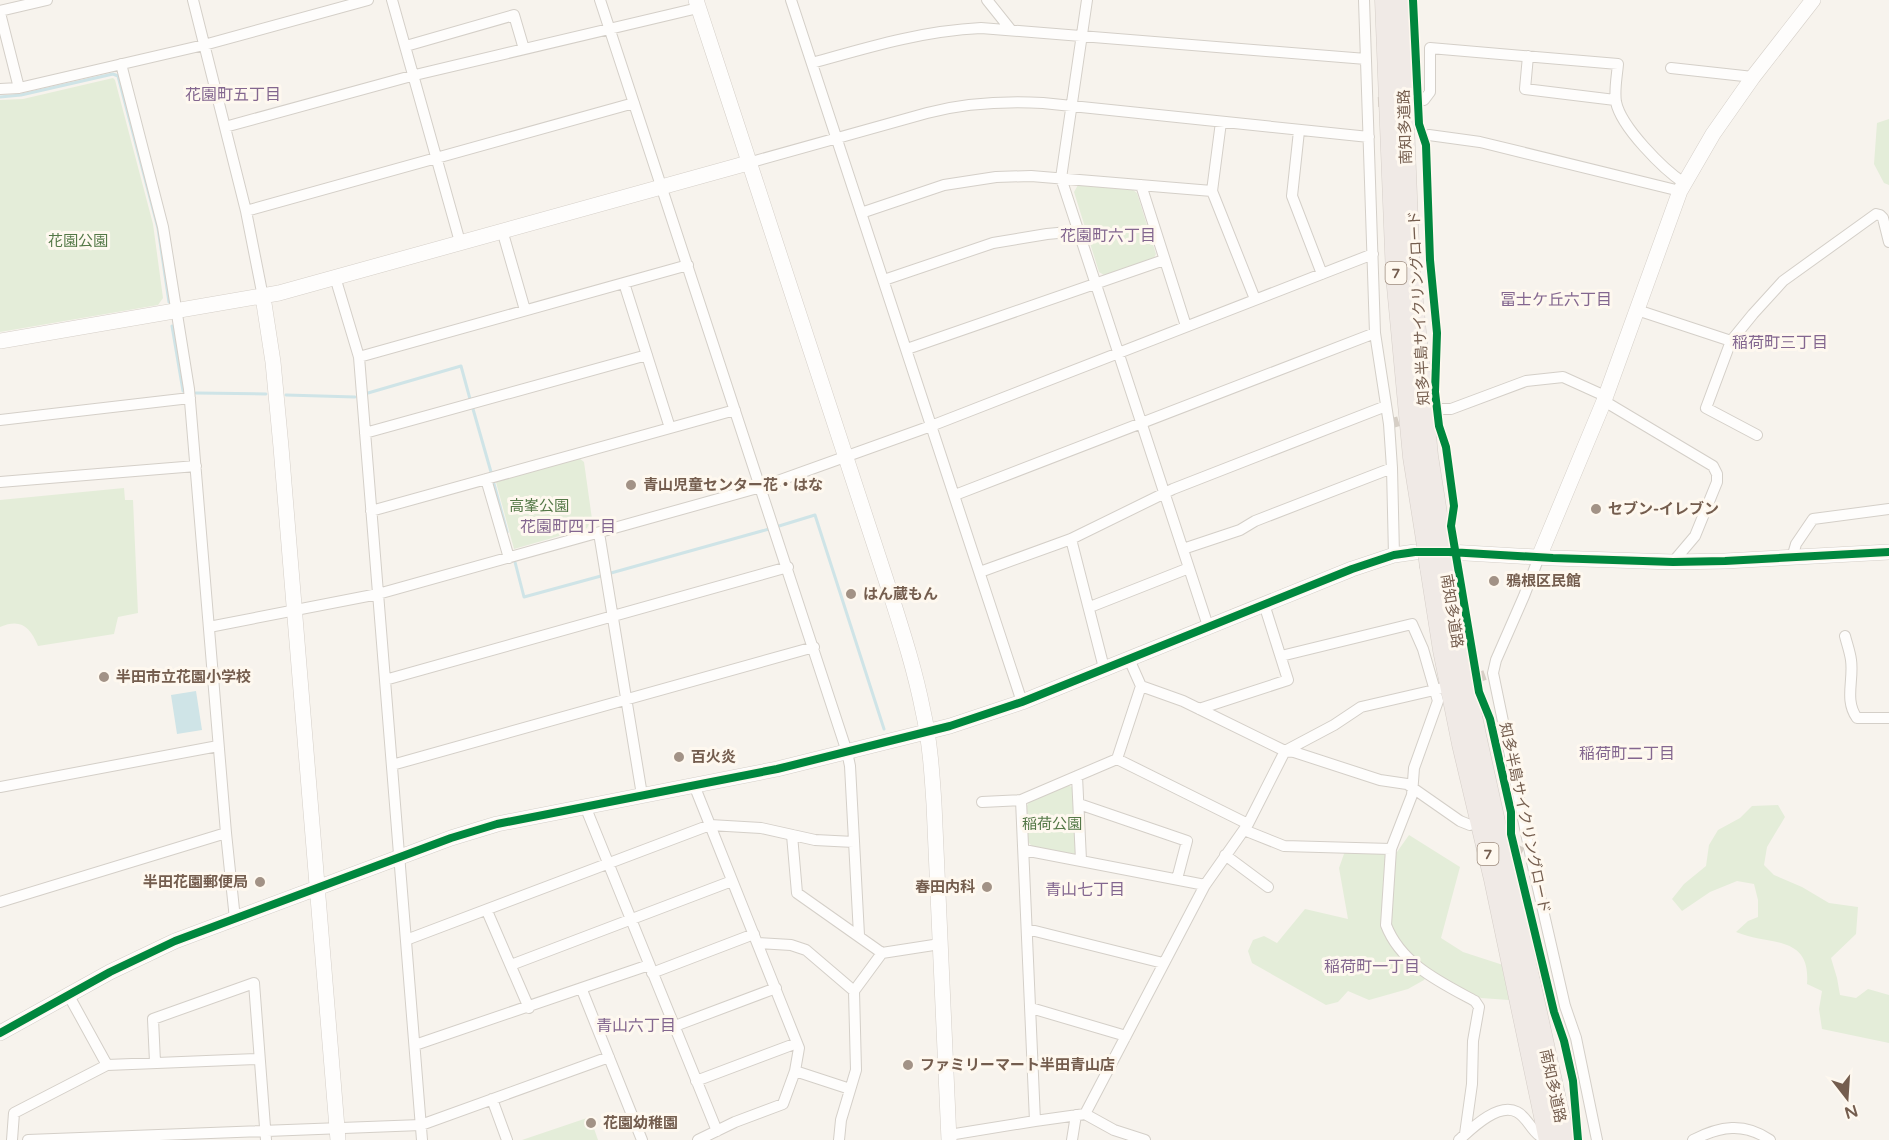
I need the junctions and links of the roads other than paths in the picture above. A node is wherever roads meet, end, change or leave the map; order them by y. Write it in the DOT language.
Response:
graph roads {
  1 [pos="47,0"];
  2 [pos="193,0"];
  3 [pos="368,0"];
  4 [pos="392,0"];
  5 [pos="600,0"];
  6 [pos="792,0"];
  7 [pos="987,0"];
  8 [pos="1087,0"];
  9 [pos="1364,0"];
  10 [pos="1813,0"];
  11 [pos="1392,2"];
  12 [pos="697,4"];
  13 [pos="0,12"];
  14 [pos="610,29"];
  15 [pos="1011,30"];
  16 [pos="1082,36"];
  17 [pos="204,45"];
  18 [pos="406,46"];
  19 [pos="524,49"];
  20 [pos="1528,56"];
  21 [pos="1366,59"];
  22 [pos="812,63"];
  23 [pos="121,64"];
  24 [pos="1671,68"];
  25 [pos="415,75"];
  26 [pos="1754,77"];
  27 [pos="19,88"];
  28 [pos="0,89"];
  29 [pos="1424,100"];
  30 [pos="1615,100"];
  31 [pos="634,103"];
  32 [pos="1072,107"];
  33 [pos="1221,122"];
  34 [pos="225,127"];
  35 [pos="1299,131"];
  36 [pos="1429,135"];
  37 [pos="1369,137"];
  38 [pos="837,138"];
  39 [pos="437,159"];
  40 [pos="748,163"];
  41 [pos="1061,178"];
  42 [pos="1141,185"];
  43 [pos="662,187"];
  44 [pos="1682,187"];
  45 [pos="1212,191"];
  46 [pos="246,211"];
  47 [pos="861,213"];
  48 [pos="502,230"];
  49 [pos="1079,231"];
  50 [pos="460,242"];
  51 [pos="1889,242"];
  52 [pos="1373,254"];
  53 [pos="1164,260"];
  54 [pos="688,265"];
  55 [pos="1322,274"];
  56 [pos="335,277"];
  57 [pos="884,280"];
  58 [pos="624,283"];
  59 [pos="1096,284"];
  60 [pos="262,297"];
  61 [pos="1255,299"];
  62 [pos="525,310"];
  63 [pos="1636,310"];
  64 [pos="176,312"];
  65 [pos="1186,326"];
  66 [pos="1375,333"];
  67 [pos="0,341"];
  68 [pos="1731,341"];
  69 [pos="907,349"];
  70 [pos="1119,352"];
  71 [pos="647,355"];
  72 [pos="359,357"];
  73 [pos="190,398"];
  74 [pos="1604,398"];
  75 [pos="1386,406"];
  76 [pos="1440,409"];
  77 [pos="735,410"];
  78 [pos="0,420"];
  79 [pos="1142,423"];
  80 [pos="931,426"];
  81 [pos="670,428"];
  82 [pos="365,433"];
  83 [pos="1758,435"];
  84 [pos="846,456"];
  85 [pos="195,466"];
  86 [pos="1392,468"];
  87 [pos="486,479"];
  88 [pos="0,482"];
  89 [pos="761,487"];
  90 [pos="1165,493"];
  91 [pos="955,495"];
  92 [pos="1889,509"];
  93 [pos="371,511"];
  94 [pos="599,533"];
  95 [pos="1071,539"];
  96 [pos="1184,549"];
  97 [pos="1889,552"];
  98 [pos="1394,555"];
  99 [pos="1539,557"];
  100 [pos="509,558"];
  101 [pos="1792,558"];
  102 [pos="1673,562"];
  103 [pos="788,567"];
  104 [pos="1438,567"];
  105 [pos="1190,568"];
  106 [pos="980,572"];
  107 [pos="378,594"];
  108 [pos="1264,604"];
  109 [pos="1089,607"];
  110 [pos="293,610"];
  111 [pos="612,616"];
  112 [pos="1208,626"];
  113 [pos="209,627"];
  114 [pos="1845,636"];
  115 [pos="813,647"];
  116 [pos="1281,656"];
  117 [pos="1129,659"];
  118 [pos="1104,668"];
  119 [pos="386,680"];
  120 [pos="1141,686"];
  121 [pos="1439,689"];
  122 [pos="627,700"];
  123 [pos="1022,702"];
  124 [pos="1199,709"];
  125 [pos="1889,718"];
  126 [pos="927,732"];
  127 [pos="218,746"];
  128 [pos="1285,751"];
  129 [pos="847,752"];
  130 [pos="1117,759"];
  131 [pos="392,765"];
  132 [pos="1077,776"];
  133 [pos="694,785"];
  134 [pos="0,787"];
  135 [pos="1412,788"];
  136 [pos="642,795"];
  137 [pos="1021,800"];
  138 [pos="982,802"];
  139 [pos="1079,804"];
  140 [pos="585,806"];
  141 [pos="710,825"];
  142 [pos="1470,825"];
  143 [pos="1246,827"];
  144 [pos="226,833"];
  145 [pos="792,835"];
  146 [pos="854,842"];
  147 [pos="1391,849"];
  148 [pos="1024,850"];
  149 [pos="1225,855"];
  150 [pos="399,857"];
  151 [pos="1081,860"];
  152 [pos="609,864"];
  153 [pos="1177,879"];
  154 [pos="732,881"];
  155 [pos="1205,885"];
  156 [pos="1268,887"];
  157 [pos="317,888"];
  158 [pos="0,902"];
  159 [pos="487,911"];
  160 [pos="235,919"];
  161 [pos="630,919"];
  162 [pos="1027,929"];
  163 [pos="859,935"];
  164 [pos="756,938"];
  165 [pos="406,940"];
  166 [pos="940,944"];
  167 [pos="882,953"];
  168 [pos="1163,963"];
  169 [pos="511,965"];
  170 [pos="651,969"];
  171 [pos="776,988"];
  172 [pos="582,990"];
  173 [pos="854,991"];
  174 [pos="69,996"];
  175 [pos="529,1008"];
  176 [pos="1030,1008"];
  177 [pos="675,1026"];
  178 [pos="0,1033"];
  179 [pos="1126,1036"];
  180 [pos="797,1043"];
  181 [pos="415,1045"];
  182 [pos="609,1057"];
  183 [pos="259,1059"];
  184 [pos="155,1062"];
  185 [pos="107,1065"];
  186 [pos="795,1071"];
  187 [pos="696,1081"];
  188 [pos="850,1089"];
  189 [pos="492,1099"];
  190 [pos="1081,1115"];
  191 [pos="1035,1120"];
  192 [pos="421,1125"];
  193 [pos="717,1131"];
  194 [pos="337,1134"];
  195 [pos="266,1136"];
  196 [pos="1462,1137"];
  197 [pos="160,1138"];
  198 [pos="945,1138"];
  199 [pos="1545,1138"];
  200 [pos="76,1139"];
  201 [pos="12,1140"];
  202 [pos="28,1140"];
  203 [pos="422,1140"];
  204 [pos="507,1140"];
  205 [pos="642,1140"];
  206 [pos="698,1140"];
  207 [pos="839,1140"];
  208 [pos="1072,1140"];
  209 [pos="1145,1140"];
  210 [pos="1565,1140"];
  211 [pos="1598,1140"];
  212 [pos="1693,1140"];
  213 [pos="1770,1140"];
  1 -- 13 [label="street"];
  2 -- 17 [label="street"];
  3 -- 17 [label="street"];
  4 -- 18 [label="street"];
  5 -- 14 [label="street"];
  6 -- 22 [label="street"];
  7 -- 15 [label="street"];
  8 -- 16 [label="street"];
  9 -- 21 [label="street"];
  10 -- 26 [label="street"];
  11 -- 104 [label="highway, 南知多道路 / 7, bridge"];
  12 -- 14 [label="street"];
  12 -- 40 [label="street"];
  13 -- 27 [label="street"];
  14 -- 19 [label="street"];
  14 -- 31 [label="street"];
  15 -- 16 [label="street"];
  15 -- 22 [label="street"];
  16 -- 21 [label="street"];
  16 -- 32 [label="street"];
  17 -- 23 [label="street"];
  17 -- 34 [label="street"];
  18 -- 19 [label="street"];
  18 -- 25 [label="street"];
  19 -- 25 [label="street"];
  20 -- 29 [label="street"];
  20 -- 30 [label="street"];
  20 -- 30 [label="street"];
  21 -- 37 [label="street"];
  22 -- 38 [label="street"];
  23 -- 27 [label="street"];
  23 -- 64 [label="street"];
  24 -- 26 [label="street"];
  25 -- 34 [label="street"];
  25 -- 39 [label="street"];
  26 -- 44 [label="street"];
  27 -- 28 [label="street"];
  30 -- 44 [label="street"];
  31 -- 39 [label="street"];
  31 -- 43 [label="street"];
  32 -- 33 [label="street"];
  32 -- 38 [label="street"];
  32 -- 41 [label="street"];
  33 -- 35 [label="street"];
  33 -- 45 [label="street"];
  34 -- 46 [label="street"];
  35 -- 37 [label="street"];
  35 -- 55 [label="street"];
  36 -- 44 [label="street"];
  37 -- 52 [label="street"];
  38 -- 40 [label="street"];
  38 -- 47 [label="street"];
  39 -- 46 [label="street"];
  39 -- 50 [label="street"];
  40 -- 43 [label="street"];
  40 -- 84 [label="street"];
  41 -- 42 [label="street"];
  41 -- 47 [label="street"];
  41 -- 49 [label="street"];
  42 -- 45 [label="street"];
  42 -- 53 [label="street"];
  43 -- 48 [label="street"];
  43 -- 54 [label="street"];
  44 -- 63 [label="street"];
  45 -- 61 [label="street"];
  46 -- 60 [label="street"];
  47 -- 57 [label="street"];
  48 -- 50 [label="street"];
  48 -- 62 [label="street"];
  49 -- 57 [label="street"];
  49 -- 59 [label="street"];
  50 -- 56 [label="street"];
  51 -- 68 [label="street"];
  52 -- 55 [label="street"];
  52 -- 66 [label="street"];
  53 -- 59 [label="street"];
  53 -- 65 [label="street"];
  54 -- 58 [label="street"];
  54 -- 77 [label="street"];
  55 -- 61 [label="street"];
  56 -- 60 [label="street"];
  56 -- 72 [label="street"];
  57 -- 69 [label="street"];
  58 -- 62 [label="street"];
  58 -- 71 [label="street"];
  59 -- 69 [label="street"];
  59 -- 70 [label="street"];
  60 -- 64 [label="street"];
  60 -- 110 [label="street"];
  61 -- 65 [label="street"];
  62 -- 72 [label="street"];
  63 -- 68 [label="street"];
  63 -- 74 [label="street"];
  64 -- 67 [label="street"];
  64 -- 73 [label="street"];
  65 -- 70 [label="street"];
  66 -- 75 [label="street"];
  66 -- 79 [label="street"];
  68 -- 83 [label="street"];
  69 -- 80 [label="street"];
  70 -- 79 [label="street"];
  70 -- 80 [label="street"];
  71 -- 81 [label="street"];
  71 -- 82 [label="street"];
  72 -- 82 [label="street"];
  73 -- 78 [label="street"];
  73 -- 85 [label="street"];
  74 -- 76 [label="street"];
  74 -- 99 [label="street"];
  74 -- 102 [label="street"];
  75 -- 86 [label="street"];
  75 -- 90 [label="street"];
  77 -- 81 [label="street"];
  77 -- 89 [label="street"];
  79 -- 90 [label="street"];
  79 -- 91 [label="street"];
  80 -- 84 [label="street"];
  80 -- 91 [label="street"];
  81 -- 87 [label="street"];
  82 -- 93 [label="street"];
  84 -- 89 [label="street"];
  84 -- 126 [label="street"];
  85 -- 88 [label="street"];
  85 -- 113 [label="street"];
  86 -- 96 [label="street"];
  86 -- 98 [label="street"];
  87 -- 93 [label="street"];
  87 -- 100 [label="street"];
  89 -- 94 [label="street"];
  89 -- 103 [label="street"];
  90 -- 95 [label="street"];
  90 -- 96 [label="street"];
  91 -- 106 [label="street"];
  92 -- 101 [label="street"];
  93 -- 107 [label="street"];
  94 -- 100 [label="street"];
  94 -- 111 [label="street"];
  95 -- 106 [label="street"];
  95 -- 109 [label="street"];
  96 -- 105 [label="street"];
  97 -- 101 [label="street"];
  98 -- 99 [label="street"];
  98 -- 108 [label="street"];
  99 -- 102 [label="street"];
  99 -- 211 [label="street"];
  100 -- 107 [label="street"];
  101 -- 102 [label="street"];
  103 -- 111 [label="street"];
  103 -- 115 [label="street"];
  104 -- 199 [label="highway, 南知多道路 / 7"];
  104 -- 210 [label="highway, 南知多道路 / 7"];
  105 -- 109 [label="street"];
  105 -- 112 [label="street"];
  106 -- 123 [label="street"];
  107 -- 110 [label="street"];
  107 -- 119 [label="street"];
  108 -- 112 [label="street"];
  108 -- 116 [label="street"];
  109 -- 118 [label="street"];
  110 -- 113 [label="street"];
  110 -- 157 [label="street"];
  111 -- 119 [label="street"];
  111 -- 122 [label="street"];
  112 -- 117 [label="street"];
  113 -- 127 [label="street"];
  114 -- 125 [label="street"];
  115 -- 122 [label="street"];
  115 -- 129 [label="street"];
  116 -- 121 [label="street"];
  116 -- 124 [label="street"];
  117 -- 118 [label="street"];
  117 -- 120 [label="street"];
  118 -- 123 [label="street"];
  119 -- 131 [label="street"];
  120 -- 124 [label="street"];
  120 -- 130 [label="street"];
  121 -- 128 [label="street"];
  121 -- 135 [label="street"];
  122 -- 131 [label="street"];
  122 -- 136 [label="street"];
  123 -- 126 [label="street"];
  124 -- 128 [label="street"];
  126 -- 129 [label="street"];
  126 -- 166 [label="street"];
  127 -- 134 [label="street"];
  127 -- 144 [label="street"];
  128 -- 135 [label="street"];
  128 -- 143 [label="street"];
  129 -- 133 [label="street"];
  129 -- 146 [label="street"];
  130 -- 132 [label="street"];
  130 -- 143 [label="street"];
  131 -- 150 [label="street"];
  132 -- 137 [label="street"];
  132 -- 139 [label="street"];
  133 -- 136 [label="street"];
  133 -- 141 [label="street"];
  135 -- 142 [label="street"];
  135 -- 147 [label="street"];
  136 -- 140 [label="street"];
  137 -- 138 [label="street"];
  137 -- 148 [label="street"];
  139 -- 151 [label="street"];
  139 -- 153 [label="street"];
  140 -- 150 [label="street"];
  140 -- 152 [label="street"];
  141 -- 145 [label="street"];
  141 -- 152 [label="street"];
  141 -- 154 [label="street"];
  143 -- 147 [label="street"];
  143 -- 149 [label="street"];
  144 -- 158 [label="street"];
  144 -- 160 [label="street"];
  145 -- 146 [label="street"];
  145 -- 163 [label="street"];
  146 -- 163 [label="street"];
  147 -- 196 [label="street"];
  148 -- 151 [label="street"];
  148 -- 162 [label="street"];
  149 -- 155 [label="street"];
  149 -- 156 [label="street"];
  150 -- 157 [label="street"];
  150 -- 165 [label="street"];
  151 -- 153 [label="street"];
  152 -- 159 [label="street"];
  152 -- 161 [label="street"];
  153 -- 155 [label="street"];
  154 -- 161 [label="street"];
  154 -- 164 [label="street"];
  155 -- 168 [label="street"];
  157 -- 160 [label="street"];
  157 -- 194 [label="street"];
  159 -- 165 [label="street"];
  159 -- 169 [label="street"];
  160 -- 174 [label="street"];
  161 -- 169 [label="street"];
  161 -- 170 [label="street"];
  162 -- 168 [label="street"];
  162 -- 176 [label="street"];
  163 -- 167 [label="street"];
  164 -- 170 [label="street"];
  164 -- 171 [label="street"];
  164 -- 173 [label="street"];
  165 -- 181 [label="street"];
  166 -- 167 [label="street"];
  166 -- 198 [label="street"];
  167 -- 173 [label="street"];
  168 -- 179 [label="street"];
  169 -- 175 [label="street"];
  170 -- 172 [label="street"];
  170 -- 177 [label="street"];
  171 -- 177 [label="street"];
  171 -- 180 [label="street"];
  172 -- 175 [label="street"];
  172 -- 182 [label="street"];
  173 -- 188 [label="street"];
  174 -- 178 [label="street"];
  174 -- 185 [label="street"];
  175 -- 181 [label="street"];
  176 -- 179 [label="street"];
  176 -- 191 [label="street"];
  177 -- 187 [label="street"];
  179 -- 190 [label="street"];
  180 -- 186 [label="street"];
  180 -- 187 [label="street"];
  181 -- 192 [label="street"];
  182 -- 189 [label="street"];
  182 -- 205 [label="street"];
  183 -- 184 [label="street"];
  183 -- 184 [label="street"];
  183 -- 195 [label="street"];
  184 -- 185 [label="street"];
  185 -- 201 [label="street"];
  186 -- 188 [label="street"];
  186 -- 193 [label="street"];
  187 -- 193 [label="street"];
  188 -- 207 [label="street"];
  189 -- 192 [label="street"];
  189 -- 204 [label="street"];
  190 -- 191 [label="street"];
  190 -- 208 [label="street"];
  190 -- 209 [label="street"];
  191 -- 198 [label="street"];
  192 -- 194 [label="street"];
  192 -- 203 [label="street"];
  193 -- 206 [label="street"];
  194 -- 195 [label="street"];
  195 -- 197 [label="street"];
  196 -- 199 [label="street"];
  197 -- 200 [label="street"];
  200 -- 202 [label="street"];
  212 -- 213 [label="street"];
}
